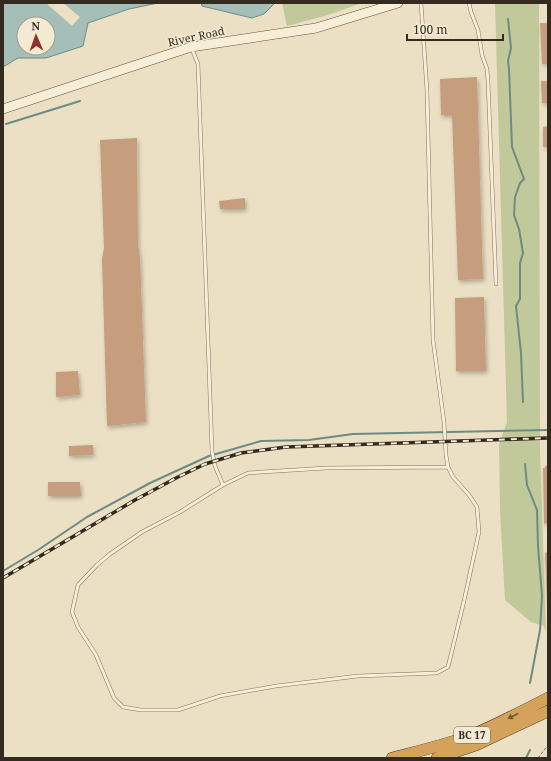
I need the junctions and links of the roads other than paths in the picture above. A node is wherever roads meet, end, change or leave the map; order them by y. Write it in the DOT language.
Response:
graph roads {
  1 [pos="398,3"];
  2 [pos="421,3"];
  3 [pos="469,3"];
  4 [pos="191,47"];
  5 [pos="3,109"];
  6 [pos="496,284"];
  7 [pos="448,467"];
  8 [pos="223,485"];
  9 [pos="548,698"];
  10 [pos="548,711"];
  11 [pos="392,758"];
  12 [pos="437,758"];
  1 -- 4 [label="main road, River Road"];
  2 -- 7 [label="lane"];
  3 -- 6 [label="lane"];
  4 -- 5 [label="main road, River Road"];
  4 -- 8 [label="lane"];
  7 -- 8 [label="lane"];
  7 -- 8 [label="lane"];
  9 -- 11 [label="highway, BC 17, one-way"];
  10 -- 12 [label="highway, BC 17"];
}
